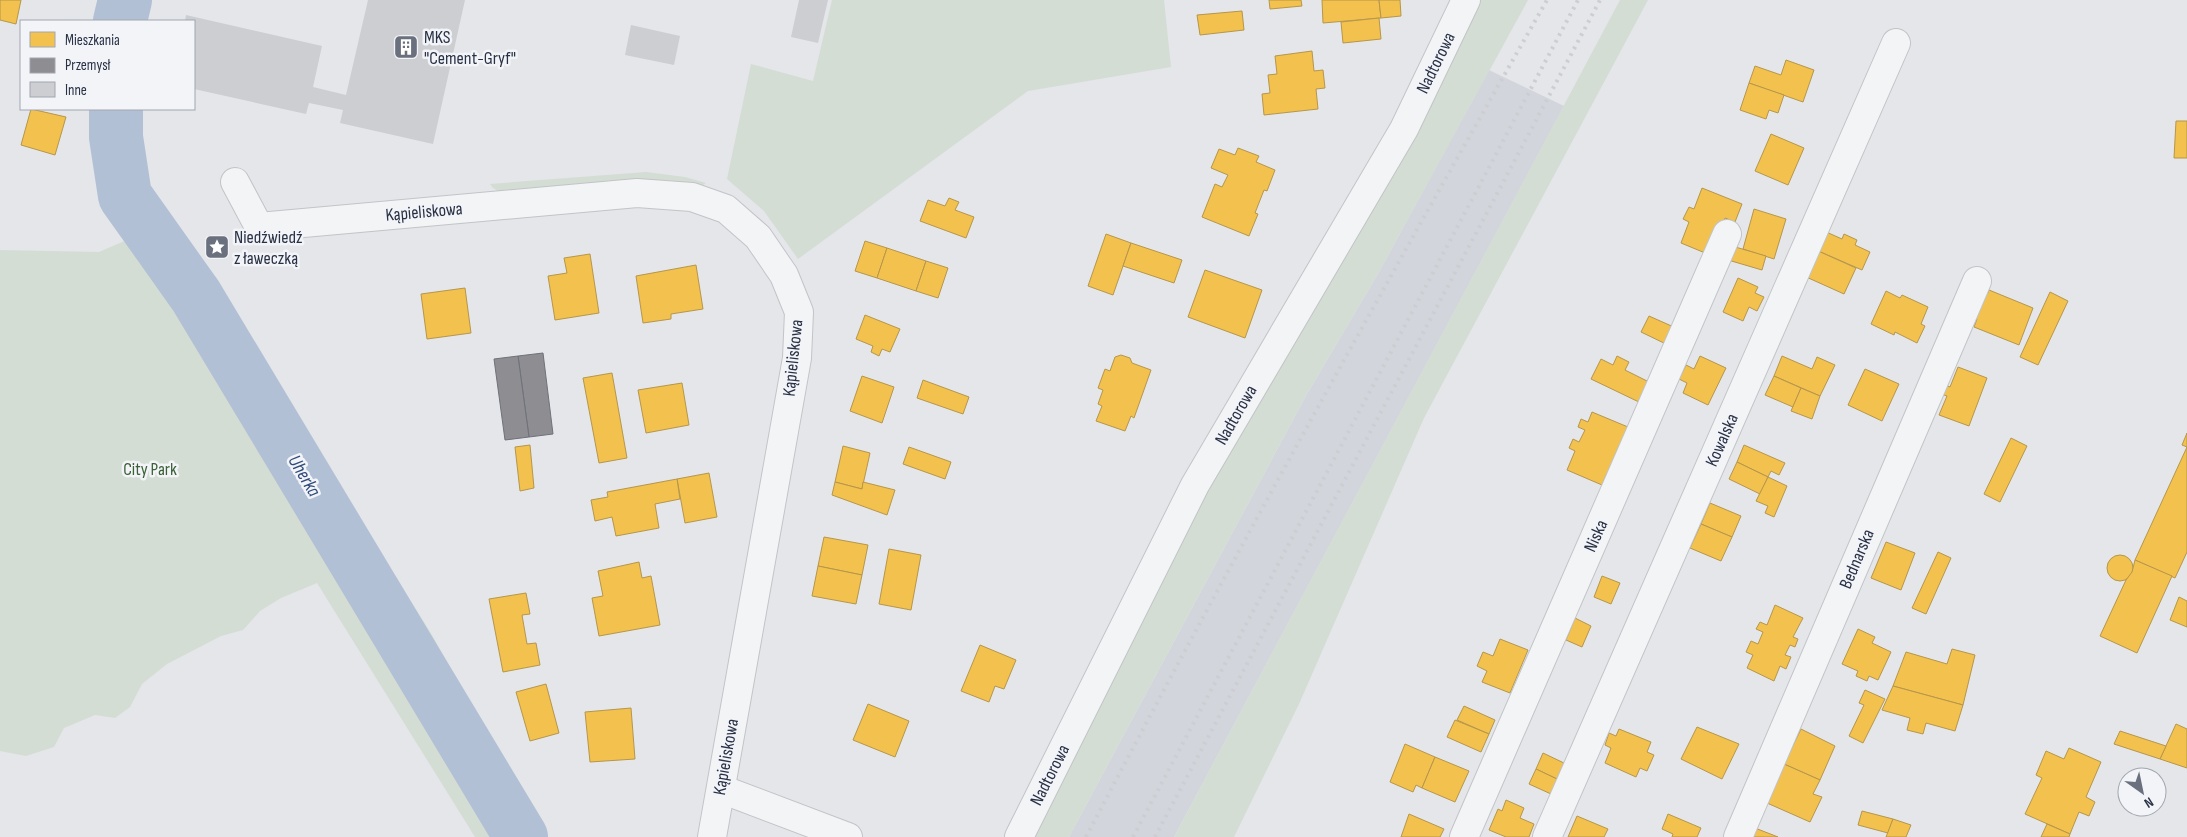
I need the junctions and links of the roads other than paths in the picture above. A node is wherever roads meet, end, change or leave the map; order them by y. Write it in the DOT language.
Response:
graph roads {
  1 [pos="1466,0"];
  2 [pos="1896,43"];
  3 [pos="235,182"];
  4 [pos="1727,234"];
  5 [pos="1976,281"];
  6 [pos="721,788"];
  7 [pos="712,837"];
  8 [pos="848,837"];
  9 [pos="1019,837"];
  10 [pos="1464,837"];
  11 [pos="1547,837"];
  12 [pos="1738,837"];
  1 -- 9 [label="street, Nadtorowa"];
  2 -- 11 [label="street, Kowalska"];
  3 -- 6 [label="street, Kąpieliskowa"];
  4 -- 10 [label="street, Niska"];
  5 -- 12 [label="street, Bednarska"];
  6 -- 7 [label="street, Kąpieliskowa"];
  6 -- 8 [label="street"];
}
